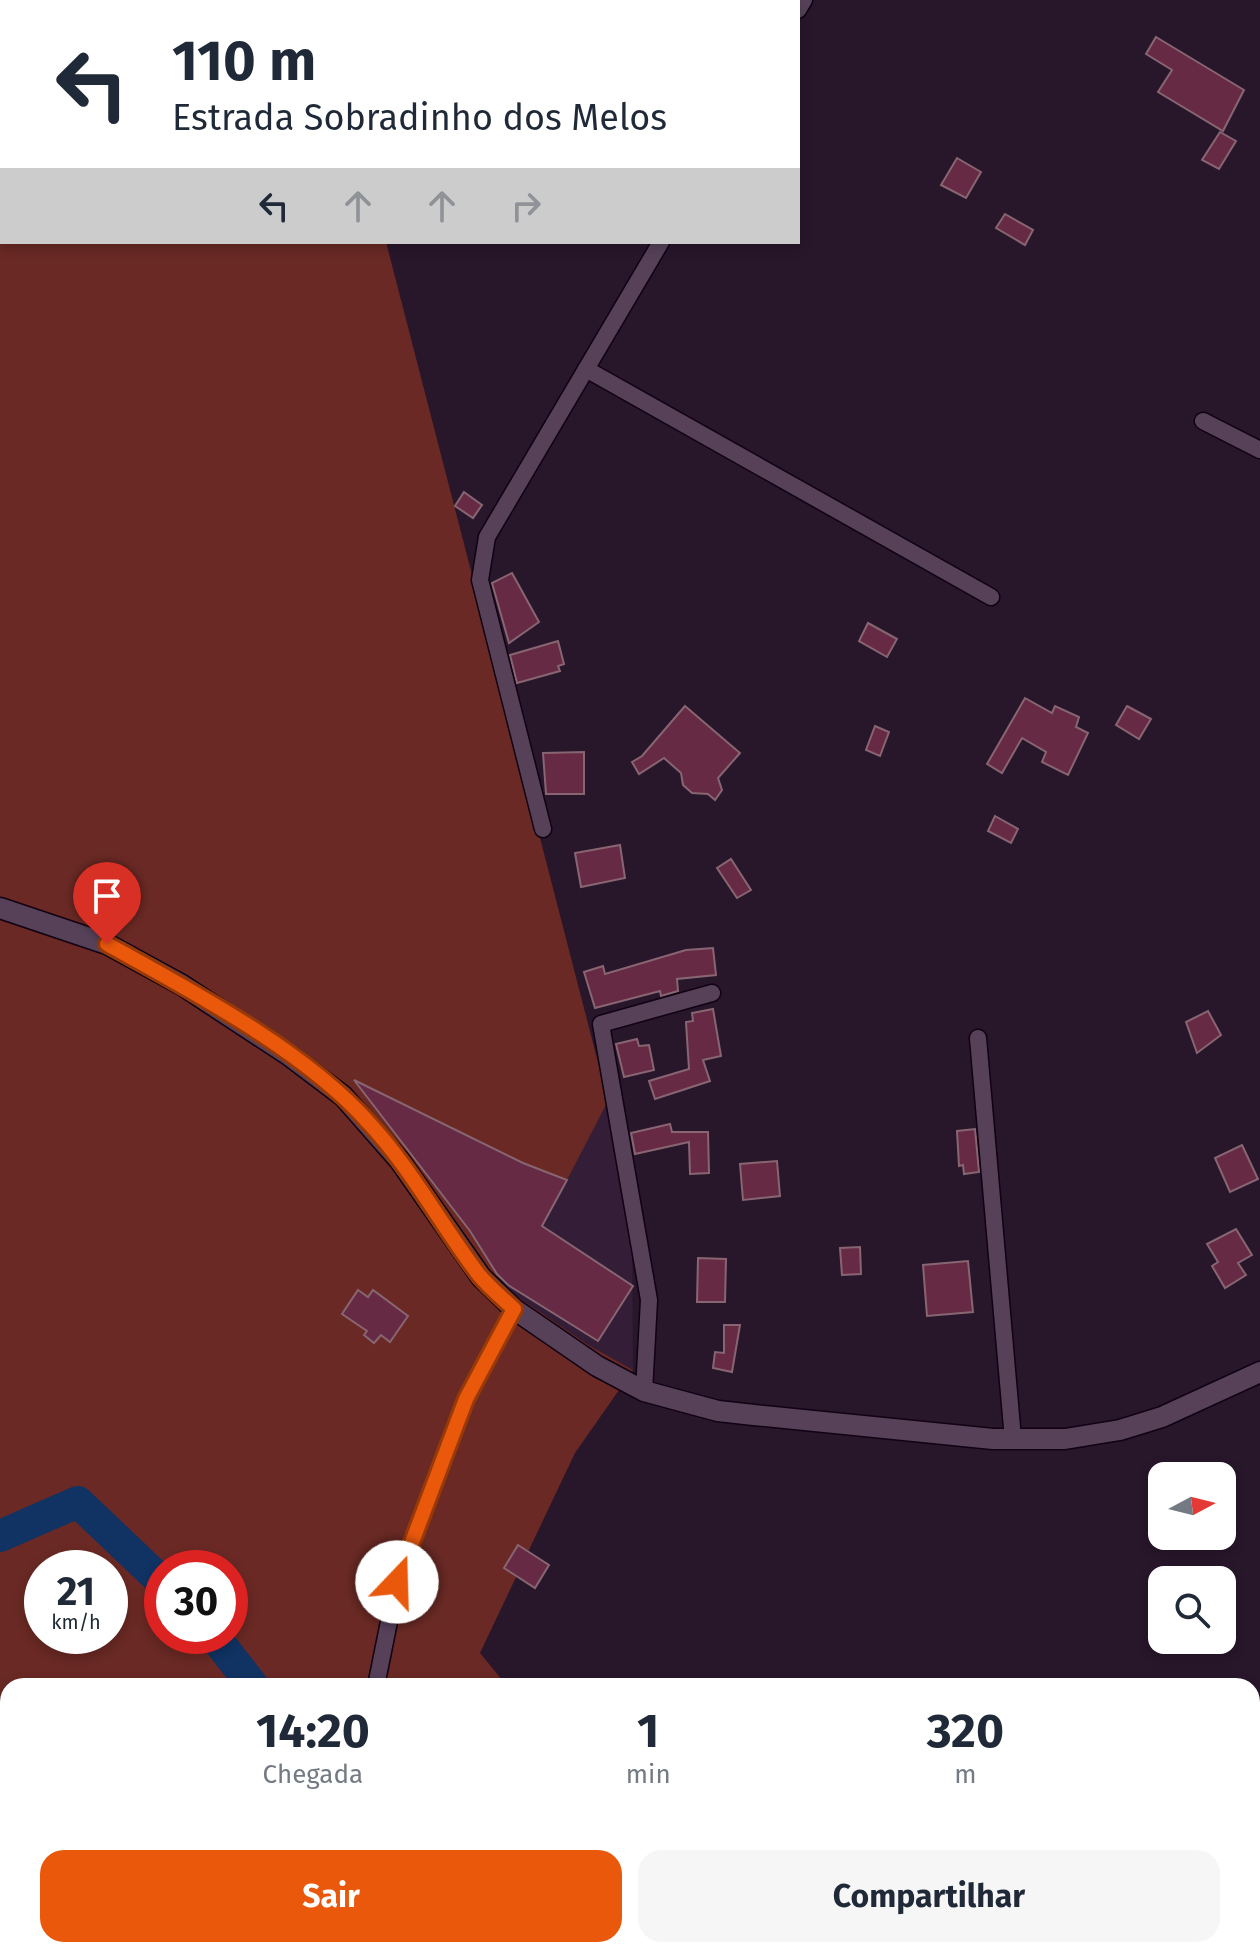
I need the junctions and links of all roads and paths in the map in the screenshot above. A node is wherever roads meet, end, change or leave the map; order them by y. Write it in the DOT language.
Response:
graph roads {
  1 [pos="660,244"];
  2 [pos="586,369"];
  3 [pos="1203,421"];
  4 [pos="1260,450"];
  5 [pos="991,597"];
  6 [pos="543,829"];
  7 [pos="0,908"];
  8 [pos="712,993"];
  9 [pos="978,1038"];
  10 [pos="514,1309"];
  11 [pos="1260,1372"];
  12 [pos="644,1391"];
  13 [pos="1013,1439"];
  14 [pos="378,1678"];
  1 -- 2 [label="street"];
  2 -- 5 [label="street"];
  2 -- 6 [label="street"];
  3 -- 4 [label="street"];
  7 -- 10 [label="street"];
  8 -- 12 [label="street"];
  9 -- 13 [label="street"];
  10 -- 12 [label="street"];
  10 -- 14 [label="street"];
  11 -- 13 [label="street"];
  12 -- 13 [label="street"];
}
